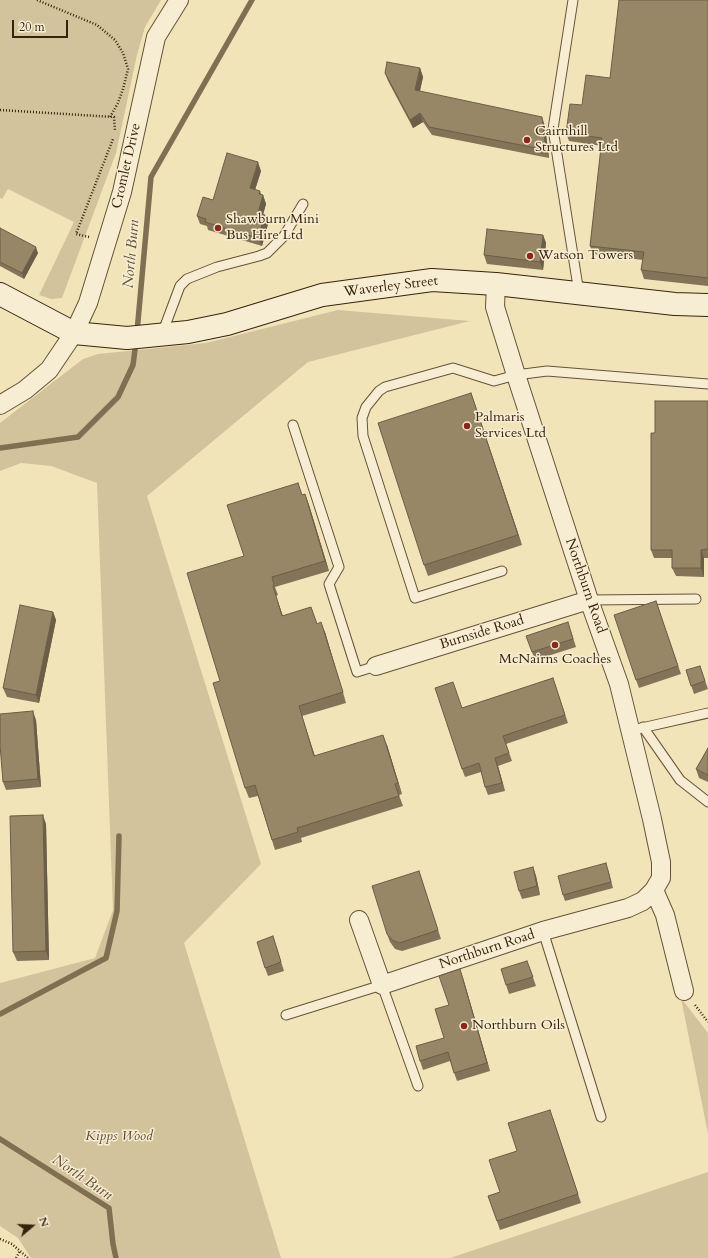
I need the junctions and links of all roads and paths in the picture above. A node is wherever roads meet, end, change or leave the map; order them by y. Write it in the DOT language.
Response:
graph roads {
  1 [pos="36,0"];
  2 [pos="179,0"];
  3 [pos="573,0"];
  4 [pos="0,110"];
  5 [pos="110,116"];
  6 [pos="303,204"];
  7 [pos="107,242"];
  8 [pos="496,284"];
  9 [pos="579,293"];
  10 [pos="0,294"];
  11 [pos="708,306"];
  12 [pos="74,333"];
  13 [pos="144,337"];
  14 [pos="516,375"];
  15 [pos="708,384"];
  16 [pos="0,405"];
  17 [pos="293,425"];
  18 [pos="502,571"];
  19 [pos="696,598"];
  20 [pos="589,600"];
  21 [pos="376,666"];
  22 [pos="708,713"];
  23 [pos="636,729"];
  24 [pos="708,802"];
  25 [pos="654,890"];
  26 [pos="359,920"];
  27 [pos="543,931"];
  28 [pos="382,984"];
  29 [pos="684,991"];
  30 [pos="286,1015"];
  31 [pos="418,1086"];
  32 [pos="601,1117"];
  33 [pos="0,1239"];
  34 [pos="20,1251"];
  35 [pos="16,1258"];
  36 [pos="28,1258"];
  1 -- 5 [label="path"];
  2 -- 7 [label="street, Cromlet Drive"];
  3 -- 9 [label="lane"];
  4 -- 5 [label="path"];
  5 -- 7 [label="path"];
  6 -- 13 [label="lane"];
  7 -- 12 [label="street, Cromlet Drive"];
  8 -- 9 [label="main road, Waverley Street"];
  8 -- 13 [label="main road, Waverley Street"];
  8 -- 14 [label="street, Northburn Road"];
  9 -- 11 [label="main road, Waverley Street"];
  10 -- 12 [label="main road"];
  12 -- 13 [label="main road, Waverley Street"];
  12 -- 16 [label="street, Cromlet Drive"];
  14 -- 15 [label="lane"];
  14 -- 18 [label="lane"];
  14 -- 20 [label="street, Northburn Road"];
  17 -- 21 [label="lane"];
  19 -- 20 [label="lane"];
  20 -- 21 [label="street, Burnside Road"];
  20 -- 23 [label="street, Northburn Road"];
  22 -- 23 [label="lane"];
  23 -- 24 [label="lane"];
  23 -- 25 [label="street, Northburn Road"];
  25 -- 27 [label="street, Northburn Road"];
  25 -- 29 [label="street"];
  26 -- 28 [label="street"];
  27 -- 28 [label="street, Northburn Road"];
  27 -- 32 [label="lane"];
  28 -- 30 [label="lane"];
  28 -- 31 [label="lane"];
  33 -- 34 [label="path"];
  34 -- 35 [label="path"];
  34 -- 36 [label="path"];
}
